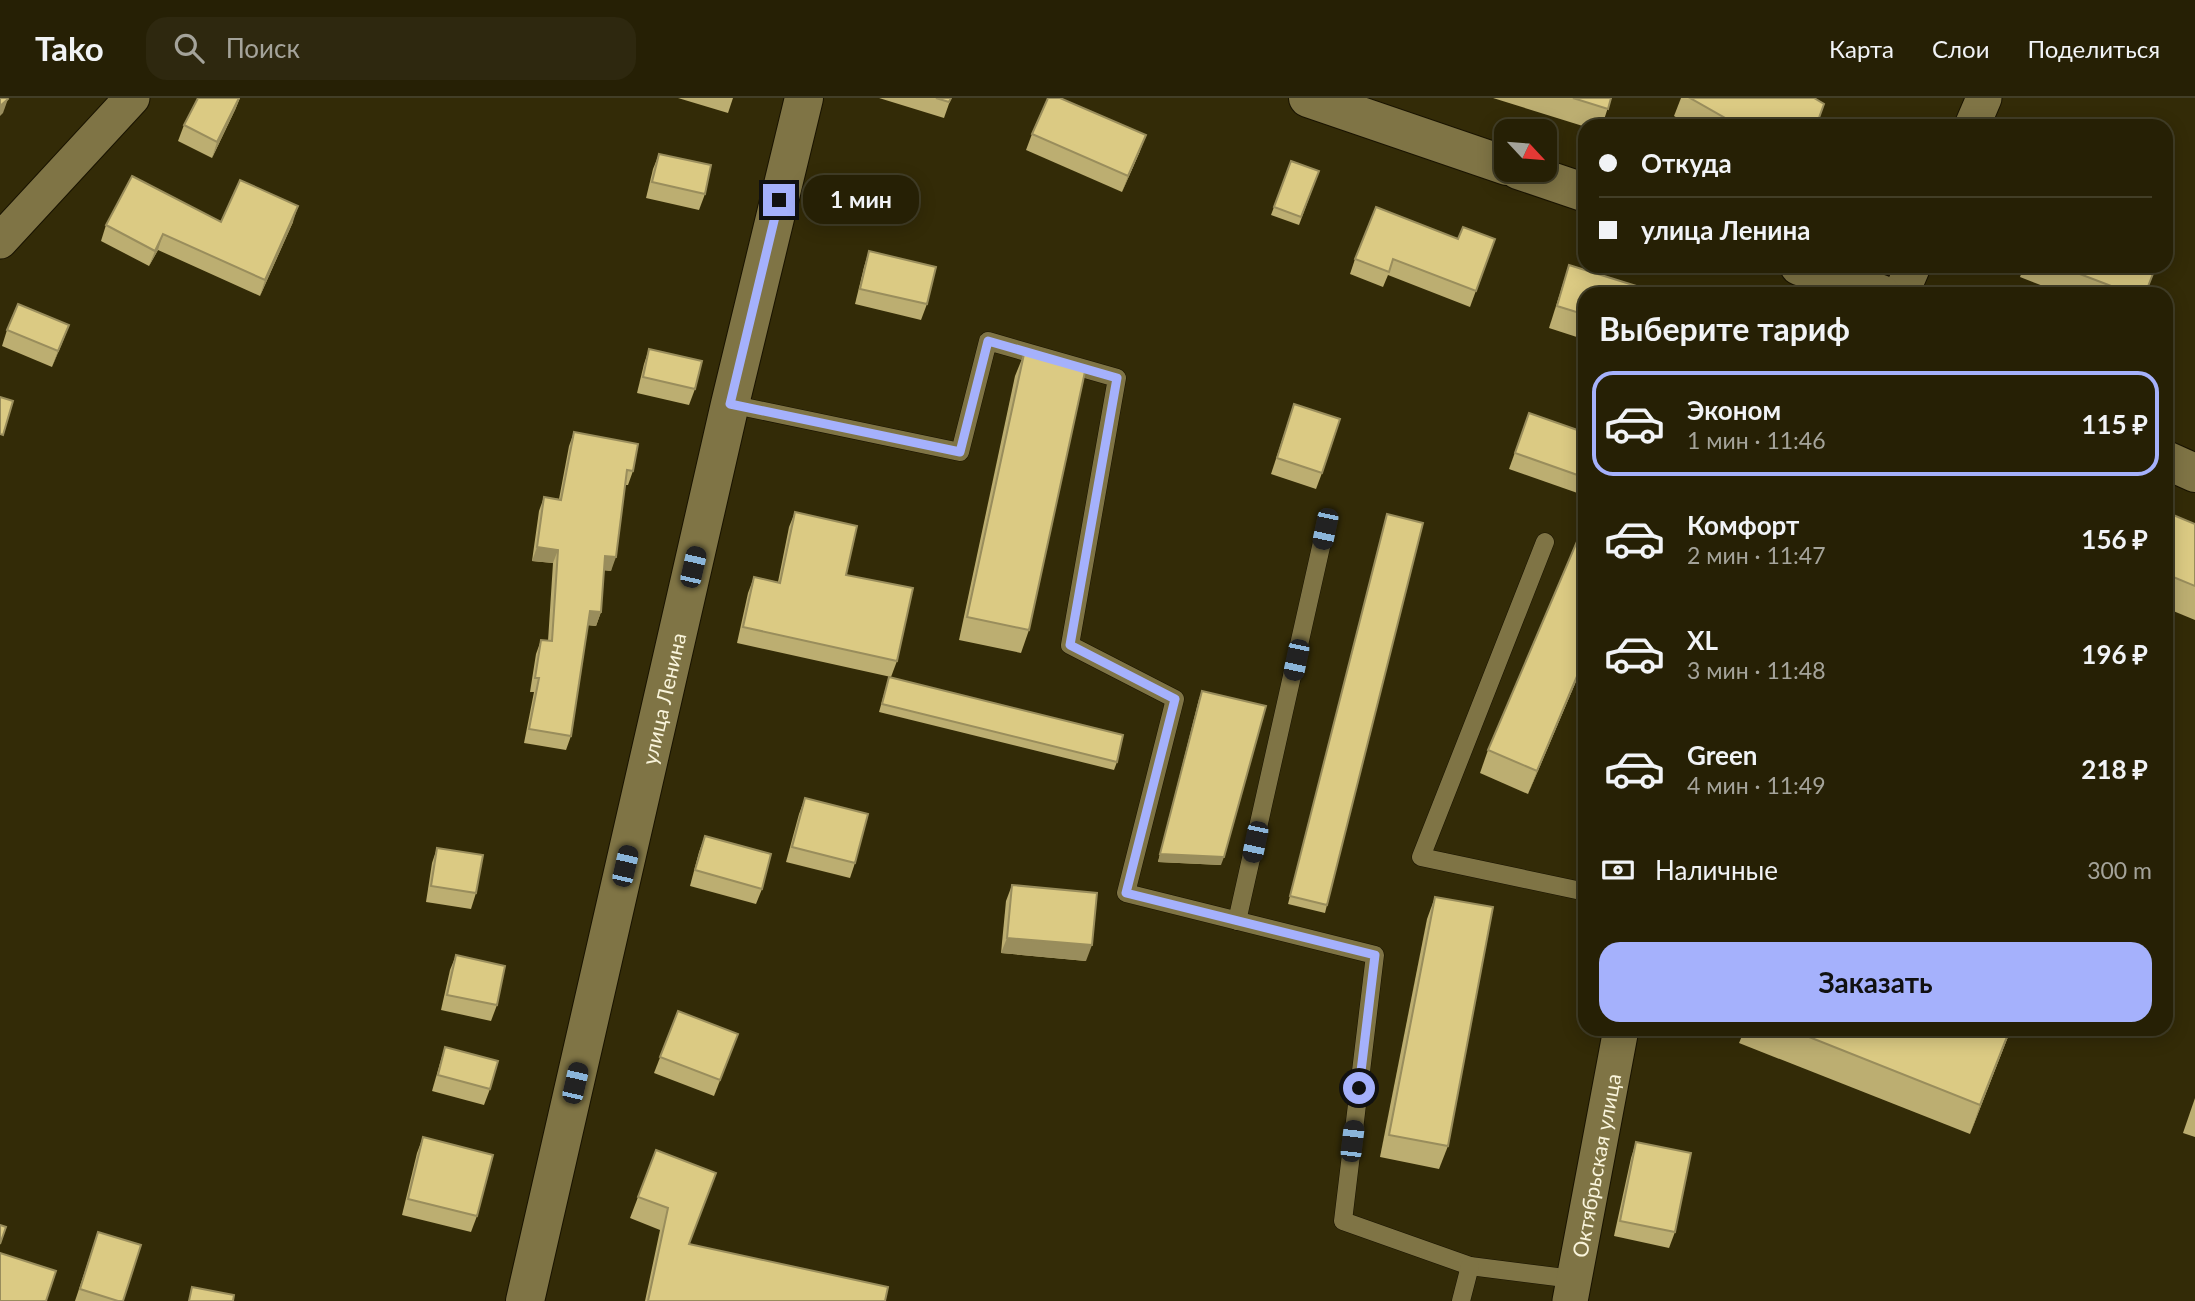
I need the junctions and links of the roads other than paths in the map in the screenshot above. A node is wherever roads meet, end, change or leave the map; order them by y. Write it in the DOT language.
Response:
graph roads {
  1 [pos="132,98"];
  2 [pos="804,98"];
  3 [pos="1308,98"];
  4 [pos="1984,98"];
  5 [pos="1975,119"];
  6 [pos="1494,162"];
  7 [pos="1553,182"];
  8 [pos="1578,190"];
  9 [pos="0,241"];
  10 [pos="1820,273"];
  11 [pos="1860,287"];
  12 [pos="730,404"];
  13 [pos="2173,463"];
  14 [pos="2195,473"];
  15 [pos="1325,529"];
  16 [pos="1545,541"];
  17 [pos="1578,890"];
  18 [pos="1237,921"];
  19 [pos="1619,1036"];
  20 [pos="1471,1266"];
  21 [pos="1572,1290"];
  22 [pos="525,1301"];
  23 [pos="1461,1301"];
  1 -- 9 [label="street"];
  2 -- 12 [label="street, улица Ленина"];
  3 -- 6 [label="street"];
  4 -- 5 [label="street"];
  7 -- 8 [label="street"];
  10 -- 11 [label="street"];
  12 -- 18 [label="lane"];
  12 -- 22 [label="street, улица Ленина"];
  13 -- 14 [label="street"];
  15 -- 18 [label="lane"];
  16 -- 17 [label="lane"];
  18 -- 20 [label="lane"];
  19 -- 21 [label="street, Октябрьская улица"];
  20 -- 21 [label="lane"];
  20 -- 23 [label="lane"];
}
